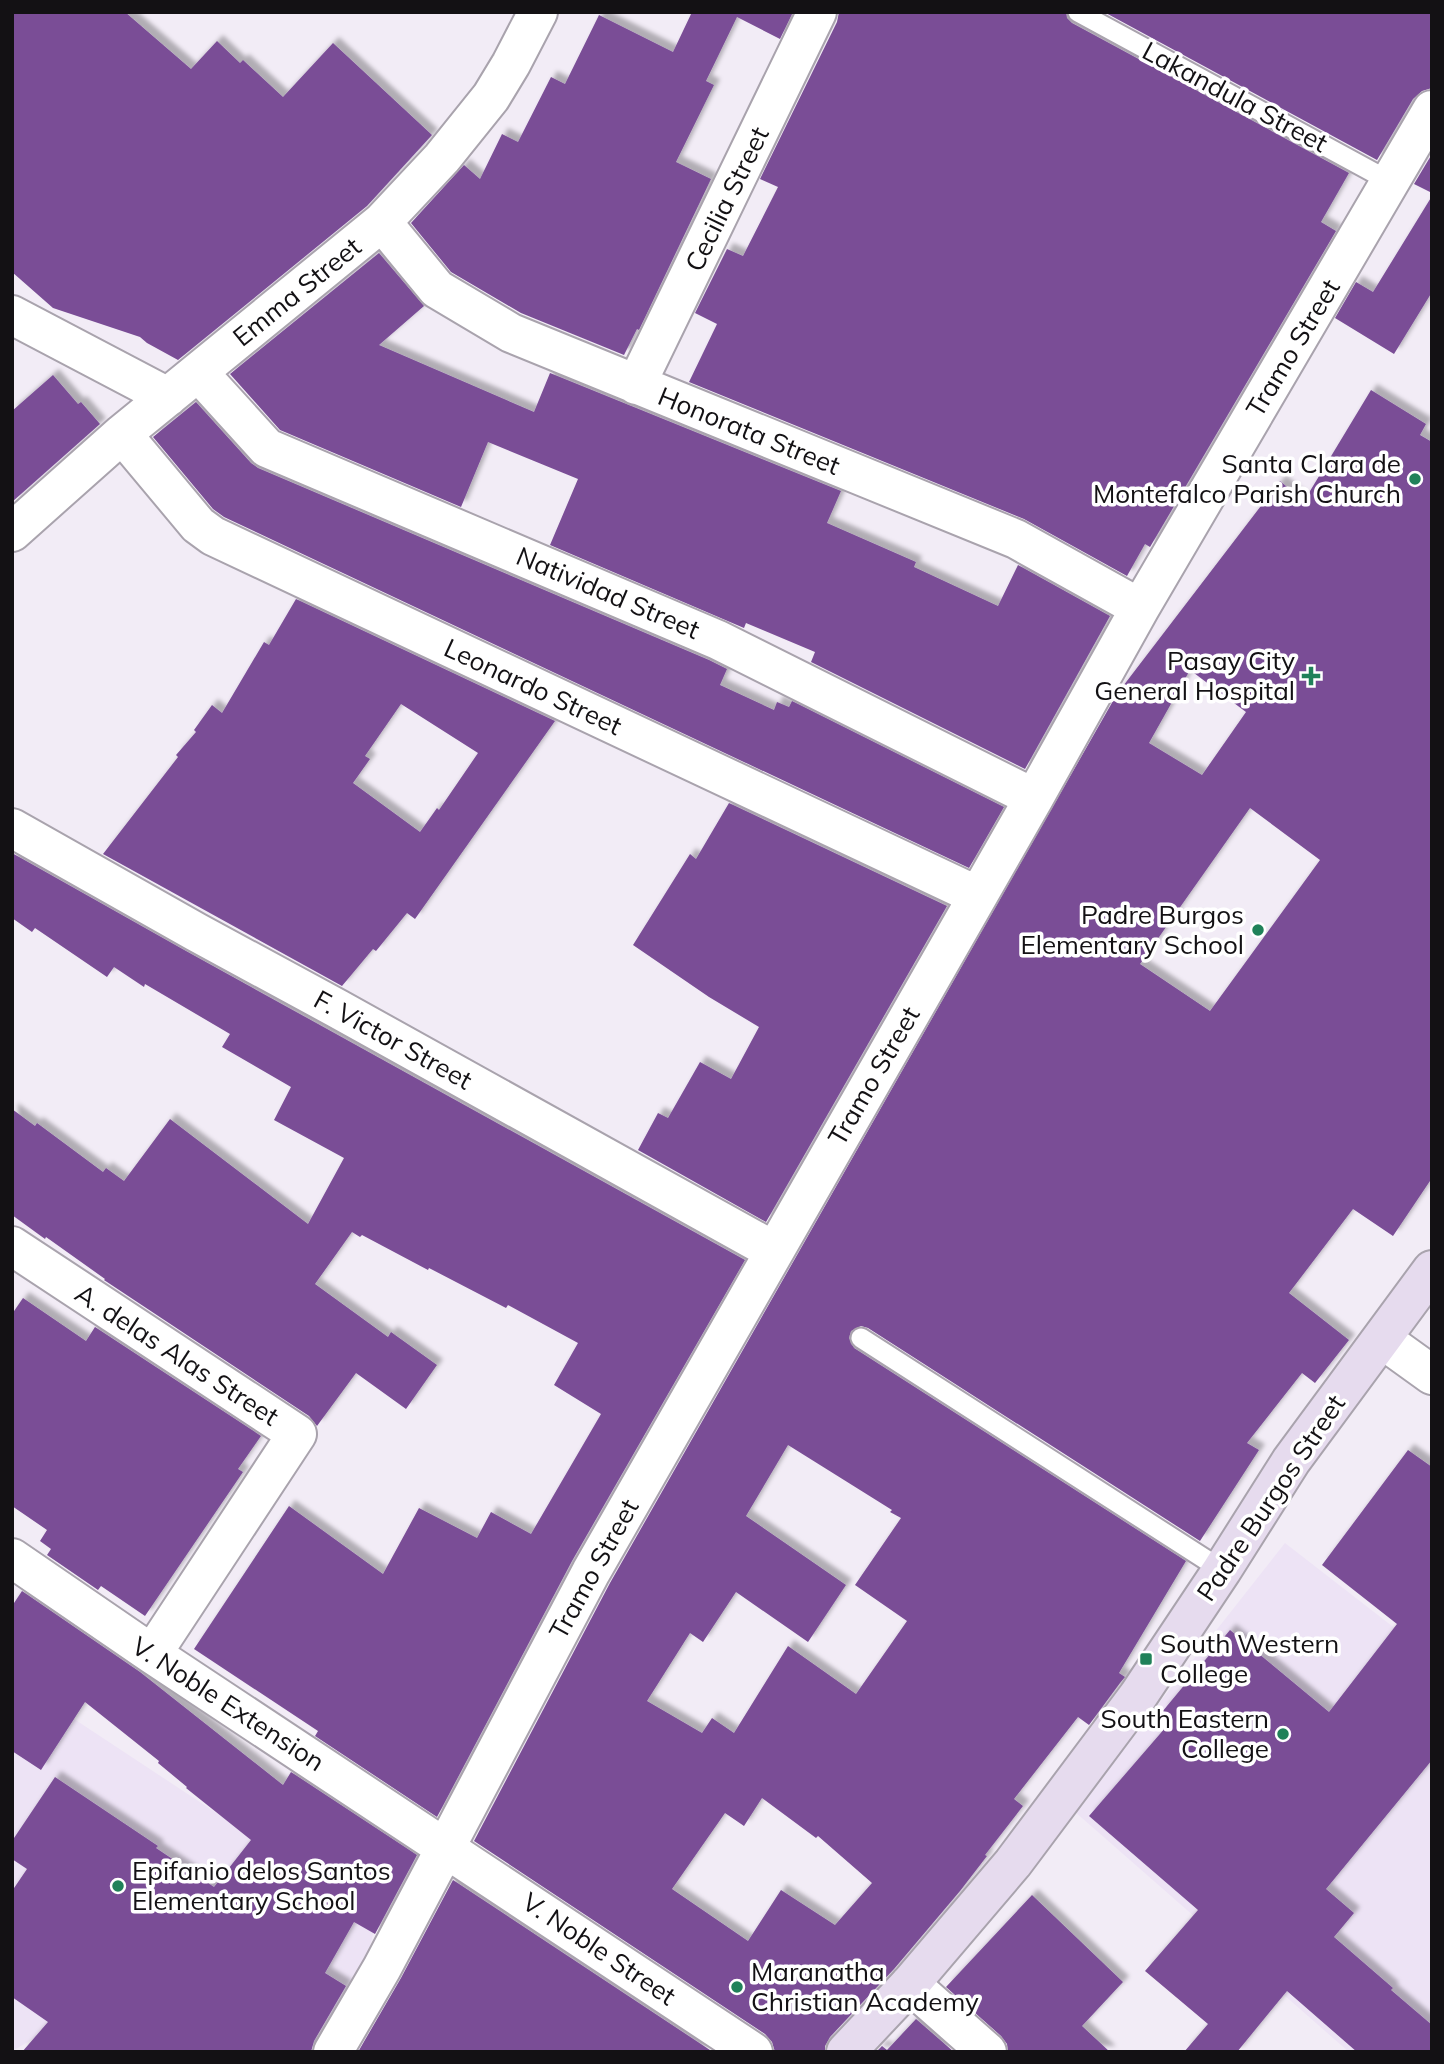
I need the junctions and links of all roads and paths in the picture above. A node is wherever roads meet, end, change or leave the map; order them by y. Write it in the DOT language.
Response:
graph roads {
  1 [pos="538,12"];
  2 [pos="817,12"];
  3 [pos="1078,12"];
  4 [pos="1432,110"];
  5 [pos="1391,182"];
  6 [pos="382,222"];
  7 [pos="12,315"];
  8 [pos="198,372"];
  9 [pos="636,385"];
  10 [pos="167,397"];
  11 [pos="122,434"];
  12 [pos="12,532"];
  13 [pos="1140,608"];
  14 [pos="1034,798"];
  15 [pos="12,828"];
  16 [pos="978,896"];
  17 [pos="12,1246"];
  18 [pos="774,1251"];
  19 [pos="1432,1270"];
  20 [pos="861,1338"];
  21 [pos="1382,1339"];
  22 [pos="1432,1375"];
  23 [pos="12,1558"];
  24 [pos="1222,1570"];
  25 [pos="152,1654"];
  26 [pos="445,1847"];
  27 [pos="910,1984"];
  28 [pos="333,2052"];
  29 [pos="753,2052"];
  30 [pos="846,2052"];
  31 [pos="987,2052"];
  1 -- 6 [label="street, Emma Street"];
  2 -- 9 [label="street, Cecilia Street"];
  3 -- 5 [label="lane, Lakandula Street"];
  4 -- 5 [label="street, Tramo Street"];
  5 -- 13 [label="street, Tramo Street"];
  6 -- 8 [label="street, Emma Street"];
  6 -- 9 [label="street, Honorata Street"];
  7 -- 10 [label="street"];
  8 -- 10 [label="street, Emma Street"];
  8 -- 14 [label="street, Natividad Street"];
  9 -- 13 [label="street, Honorata Street"];
  10 -- 11 [label="street, Emma Street"];
  11 -- 12 [label="street, Emma Street"];
  11 -- 16 [label="street, Leonardo Street"];
  13 -- 14 [label="street, Tramo Street"];
  14 -- 16 [label="street, Tramo Street"];
  15 -- 18 [label="street, F. Victor Street"];
  16 -- 18 [label="street, Tramo Street"];
  17 -- 25 [label="street, A. delas Alas Street"];
  18 -- 26 [label="street, Tramo Street"];
  19 -- 21 [label="street, Padre Burgos Street"];
  20 -- 24 [label="lane"];
  21 -- 22 [label="street"];
  21 -- 24 [label="street, Padre Burgos Street"];
  23 -- 25 [label="street, V. Noble Extension"];
  24 -- 27 [label="street, Padre Burgos Street"];
  25 -- 26 [label="street, V. Noble Extension"];
  26 -- 28 [label="street, Tramo Street"];
  26 -- 29 [label="street, V. Noble Street"];
  27 -- 30 [label="street, Padre Burgos Street"];
  27 -- 31 [label="street"];
}
